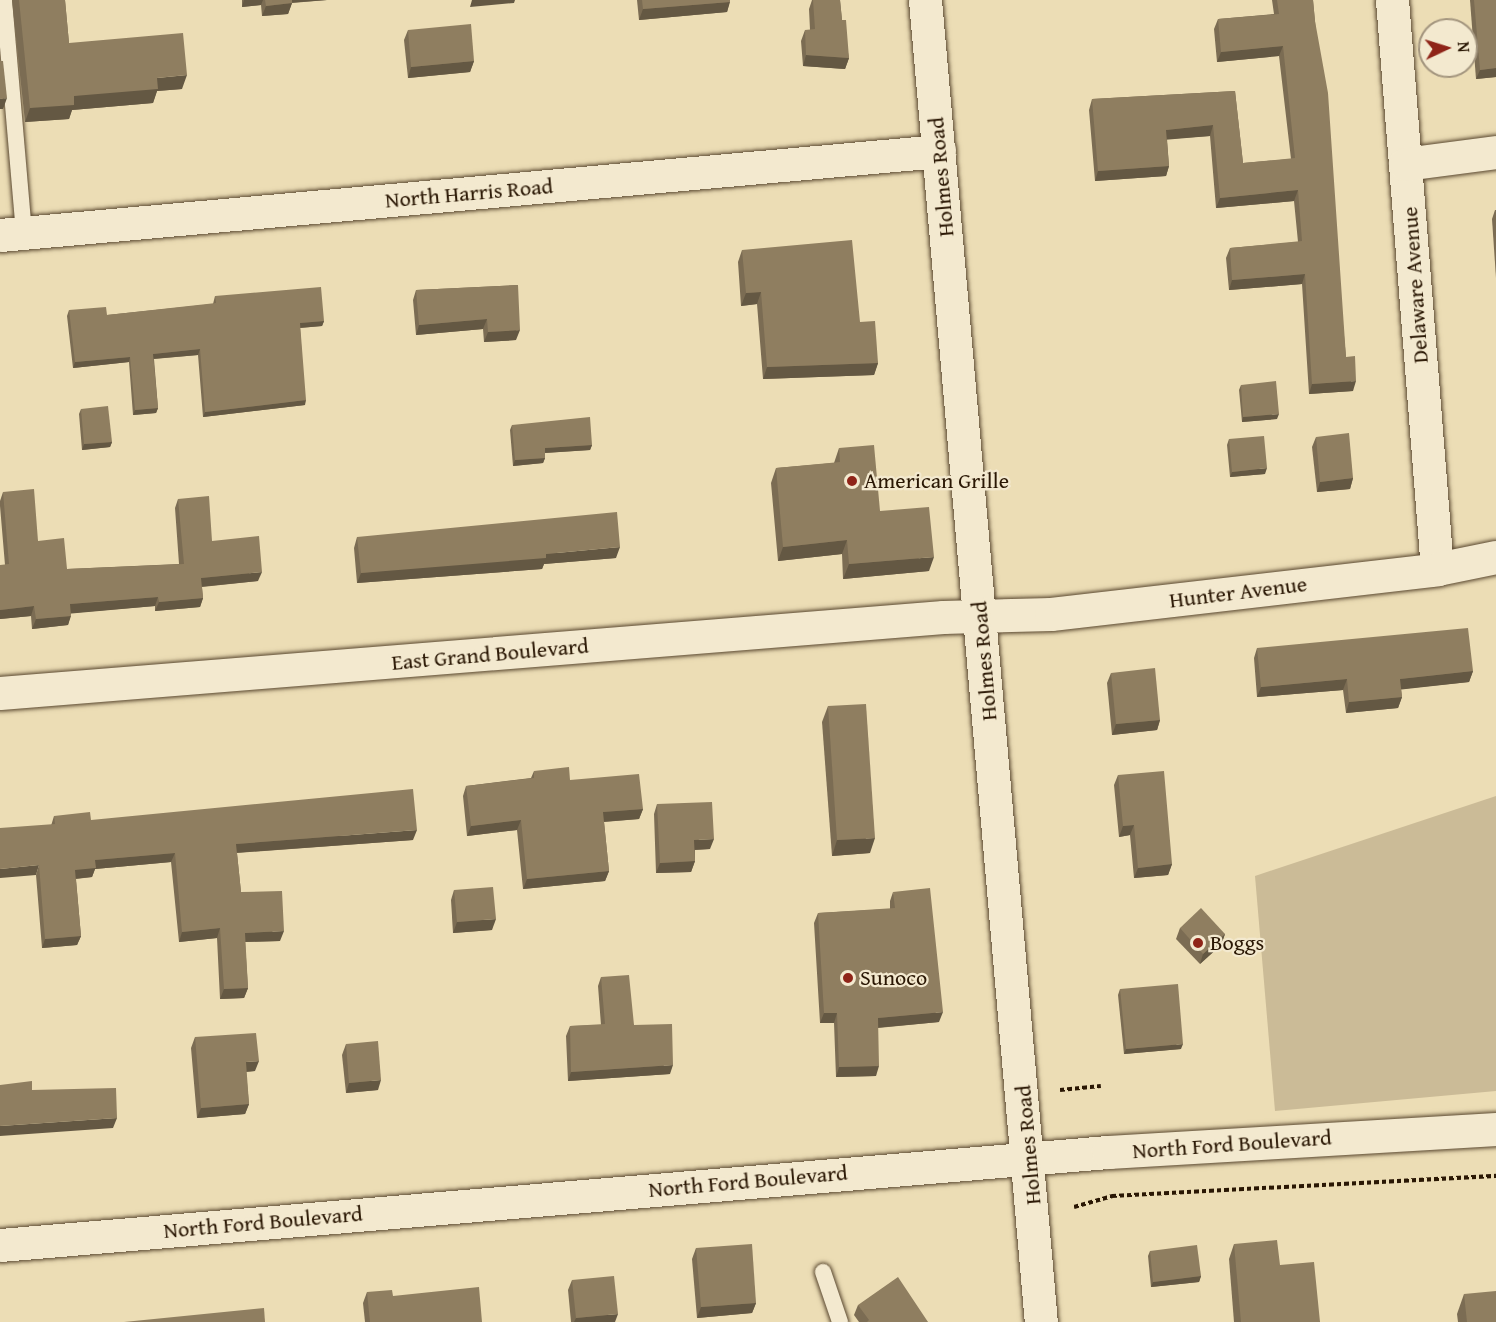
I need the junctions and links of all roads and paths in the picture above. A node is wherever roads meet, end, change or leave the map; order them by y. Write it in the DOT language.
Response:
graph roads {
  1 [pos="4,0"];
  2 [pos="925,0"];
  3 [pos="1392,0"];
  4 [pos="939,151"];
  5 [pos="1496,152"];
  6 [pos="1405,164"];
  7 [pos="12,234"];
  8 [pos="1496,557"];
  9 [pos="1437,569"];
  10 [pos="980,616"];
  11 [pos="0,693"];
  12 [pos="1101,1086"];
  13 [pos="1060,1090"];
  14 [pos="1496,1129"];
  15 [pos="1028,1158"];
  16 [pos="1496,1176"];
  17 [pos="1074,1207"];
  18 [pos="0,1245"];
  19 [pos="823,1272"];
  20 [pos="840,1322"];
  21 [pos="1041,1322"];
  1 -- 7 [label="lane"];
  2 -- 4 [label="street, Holmes Road"];
  3 -- 6 [label="street, Delaware Avenue"];
  4 -- 7 [label="street, North Harris Road"];
  4 -- 10 [label="street, Holmes Road"];
  5 -- 6 [label="street"];
  6 -- 9 [label="street, Delaware Avenue"];
  8 -- 9 [label="street, Hunter Avenue"];
  9 -- 10 [label="street, Hunter Avenue"];
  10 -- 11 [label="street, East Grand Boulevard"];
  10 -- 15 [label="street, Holmes Road"];
  12 -- 13 [label="path"];
  14 -- 15 [label="street, North Ford Boulevard"];
  15 -- 18 [label="street, North Ford Boulevard"];
  15 -- 21 [label="street, Holmes Road"];
  16 -- 17 [label="path"];
  19 -- 20 [label="lane"];
}
